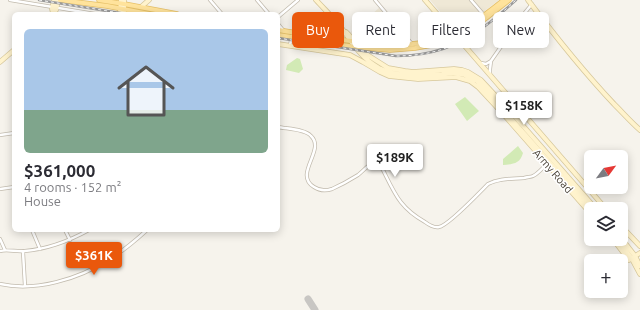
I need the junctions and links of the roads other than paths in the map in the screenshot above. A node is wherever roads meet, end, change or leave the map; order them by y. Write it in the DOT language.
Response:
graph roads {
  1 [pos="10,0"];
  2 [pos="54,0"];
  3 [pos="59,0"];
  4 [pos="102,0"];
  5 [pos="149,0"];
  6 [pos="210,0"];
  7 [pos="257,0"];
  8 [pos="298,0"];
  9 [pos="316,0"];
  10 [pos="375,0"];
  11 [pos="425,0"];
  12 [pos="471,0"];
  13 [pos="504,0"];
  14 [pos="509,0"];
  15 [pos="528,0"];
  16 [pos="122,2"];
  17 [pos="532,4"];
  18 [pos="107,6"];
  19 [pos="54,7"];
  20 [pos="141,7"];
  21 [pos="123,11"];
  22 [pos="53,12"];
  23 [pos="83,12"];
  24 [pos="167,12"];
  25 [pos="220,12"];
  26 [pos="267,12"];
  27 [pos="436,12"];
  28 [pos="481,12"];
  29 [pos="280,15"];
  30 [pos="485,15"];
  31 [pos="485,19"];
  32 [pos="280,26"];
  33 [pos="280,30"];
  34 [pos="284,31"];
  35 [pos="280,35"];
  36 [pos="292,35"];
  37 [pos="352,40"];
  38 [pos="418,43"];
  39 [pos="280,44"];
  40 [pos="410,44"];
  41 [pos="413,44"];
  42 [pos="290,46"];
  43 [pos="418,47"];
  44 [pos="357,48"];
  45 [pos="466,48"];
  46 [pos="12,52"];
  47 [pos="353,56"];
  48 [pos="491,61"];
  49 [pos="0,62"];
  50 [pos="478,62"];
  51 [pos="490,76"];
  52 [pos="515,122"];
  53 [pos="280,127"];
  54 [pos="640,130"];
  55 [pos="12,133"];
  56 [pos="0,135"];
  57 [pos="548,163"];
  58 [pos="12,187"];
  59 [pos="0,189"];
  60 [pos="584,202"];
  61 [pos="589,202"];
  62 [pos="600,202"];
  63 [pos="584,206"];
  64 [pos="33,232"];
  65 [pos="66,232"];
  66 [pos="85,232"];
  67 [pos="145,232"];
  68 [pos="628,233"];
  69 [pos="0,239"];
  70 [pos="70,240"];
  71 [pos="620,246"];
  72 [pos="623,246"];
  73 [pos="625,246"];
  74 [pos="640,246"];
  75 [pos="40,249"];
  76 [pos="6,250"];
  77 [pos="0,251"];
  78 [pos="23,252"];
  79 [pos="640,253"];
  80 [pos="632,258"];
  81 [pos="640,266"];
  82 [pos="640,274"];
  83 [pos="0,284"];
  84 [pos="25,286"];
  1 -- 19 [label="street"];
  2 -- 19 [label="main road"];
  3 -- 18 [label="main road"];
  3 -- 19 [label="main road"];
  4 -- 16 [label="main road"];
  4 -- 18 [label="main road"];
  5 -- 20 [label="main road"];
  6 -- 25 [label="street"];
  7 -- 26 [label="street"];
  8 -- 29 [label="street"];
  9 -- 37 [label="main road"];
  10 -- 41 [label="street"];
  11 -- 27 [label="main road"];
  12 -- 28 [label="street"];
  13 -- 30 [label="main road"];
  14 -- 31 [label="main road"];
  15 -- 17 [label="main road"];
  16 -- 20 [label="main road"];
  16 -- 21 [label="main road"];
  17 -- 48 [label="street"];
  17 -- 54 [label="main road"];
  18 -- 21 [label="main road"];
  19 -- 22 [label="main road"];
  19 -- 23 [label="street"];
  20 -- 24 [label="main road"];
  32 -- 34 [label="street"];
  33 -- 34 [label="main road"];
  34 -- 36 [label="main road"];
  35 -- 36 [label="main road"];
  36 -- 42 [label="street"];
  38 -- 41 [label="main road"];
  39 -- 42 [label="main road"];
  40 -- 41 [label="main road"];
  42 -- 47 [label="main road"];
  43 -- 44 [label="main road"];
  44 -- 47 [label="main road"];
  44 -- 52 [label="main road"];
  45 -- 50 [label="main road"];
  46 -- 49 [label="main road"];
  47 -- 52 [label="main road"];
  48 -- 50 [label="street"];
  48 -- 51 [label="street"];
  50 -- 51 [label="main road"];
  51 -- 62 [label="main road"];
  52 -- 57 [label="main road"];
  52 -- 61 [label="main road"];
  53 -- 57 [label="street"];
  55 -- 56 [label="street"];
  57 -- 60 [label="main road"];
  57 -- 63 [label="main road, Army Road"];
  58 -- 59 [label="street"];
  64 -- 75 [label="street"];
  65 -- 70 [label="street"];
  66 -- 70 [label="street"];
  67 -- 84 [label="street"];
  68 -- 74 [label="main road"];
  69 -- 76 [label="street"];
  70 -- 75 [label="street"];
  71 -- 80 [label="main road"];
  72 -- 80 [label="main road"];
  73 -- 80 [label="main road"];
  75 -- 78 [label="street"];
  76 -- 77 [label="street"];
  76 -- 78 [label="street"];
  78 -- 84 [label="street"];
  79 -- 80 [label="main road"];
  80 -- 81 [label="main road"];
  80 -- 82 [label="main road"];
  83 -- 84 [label="street"];
}
